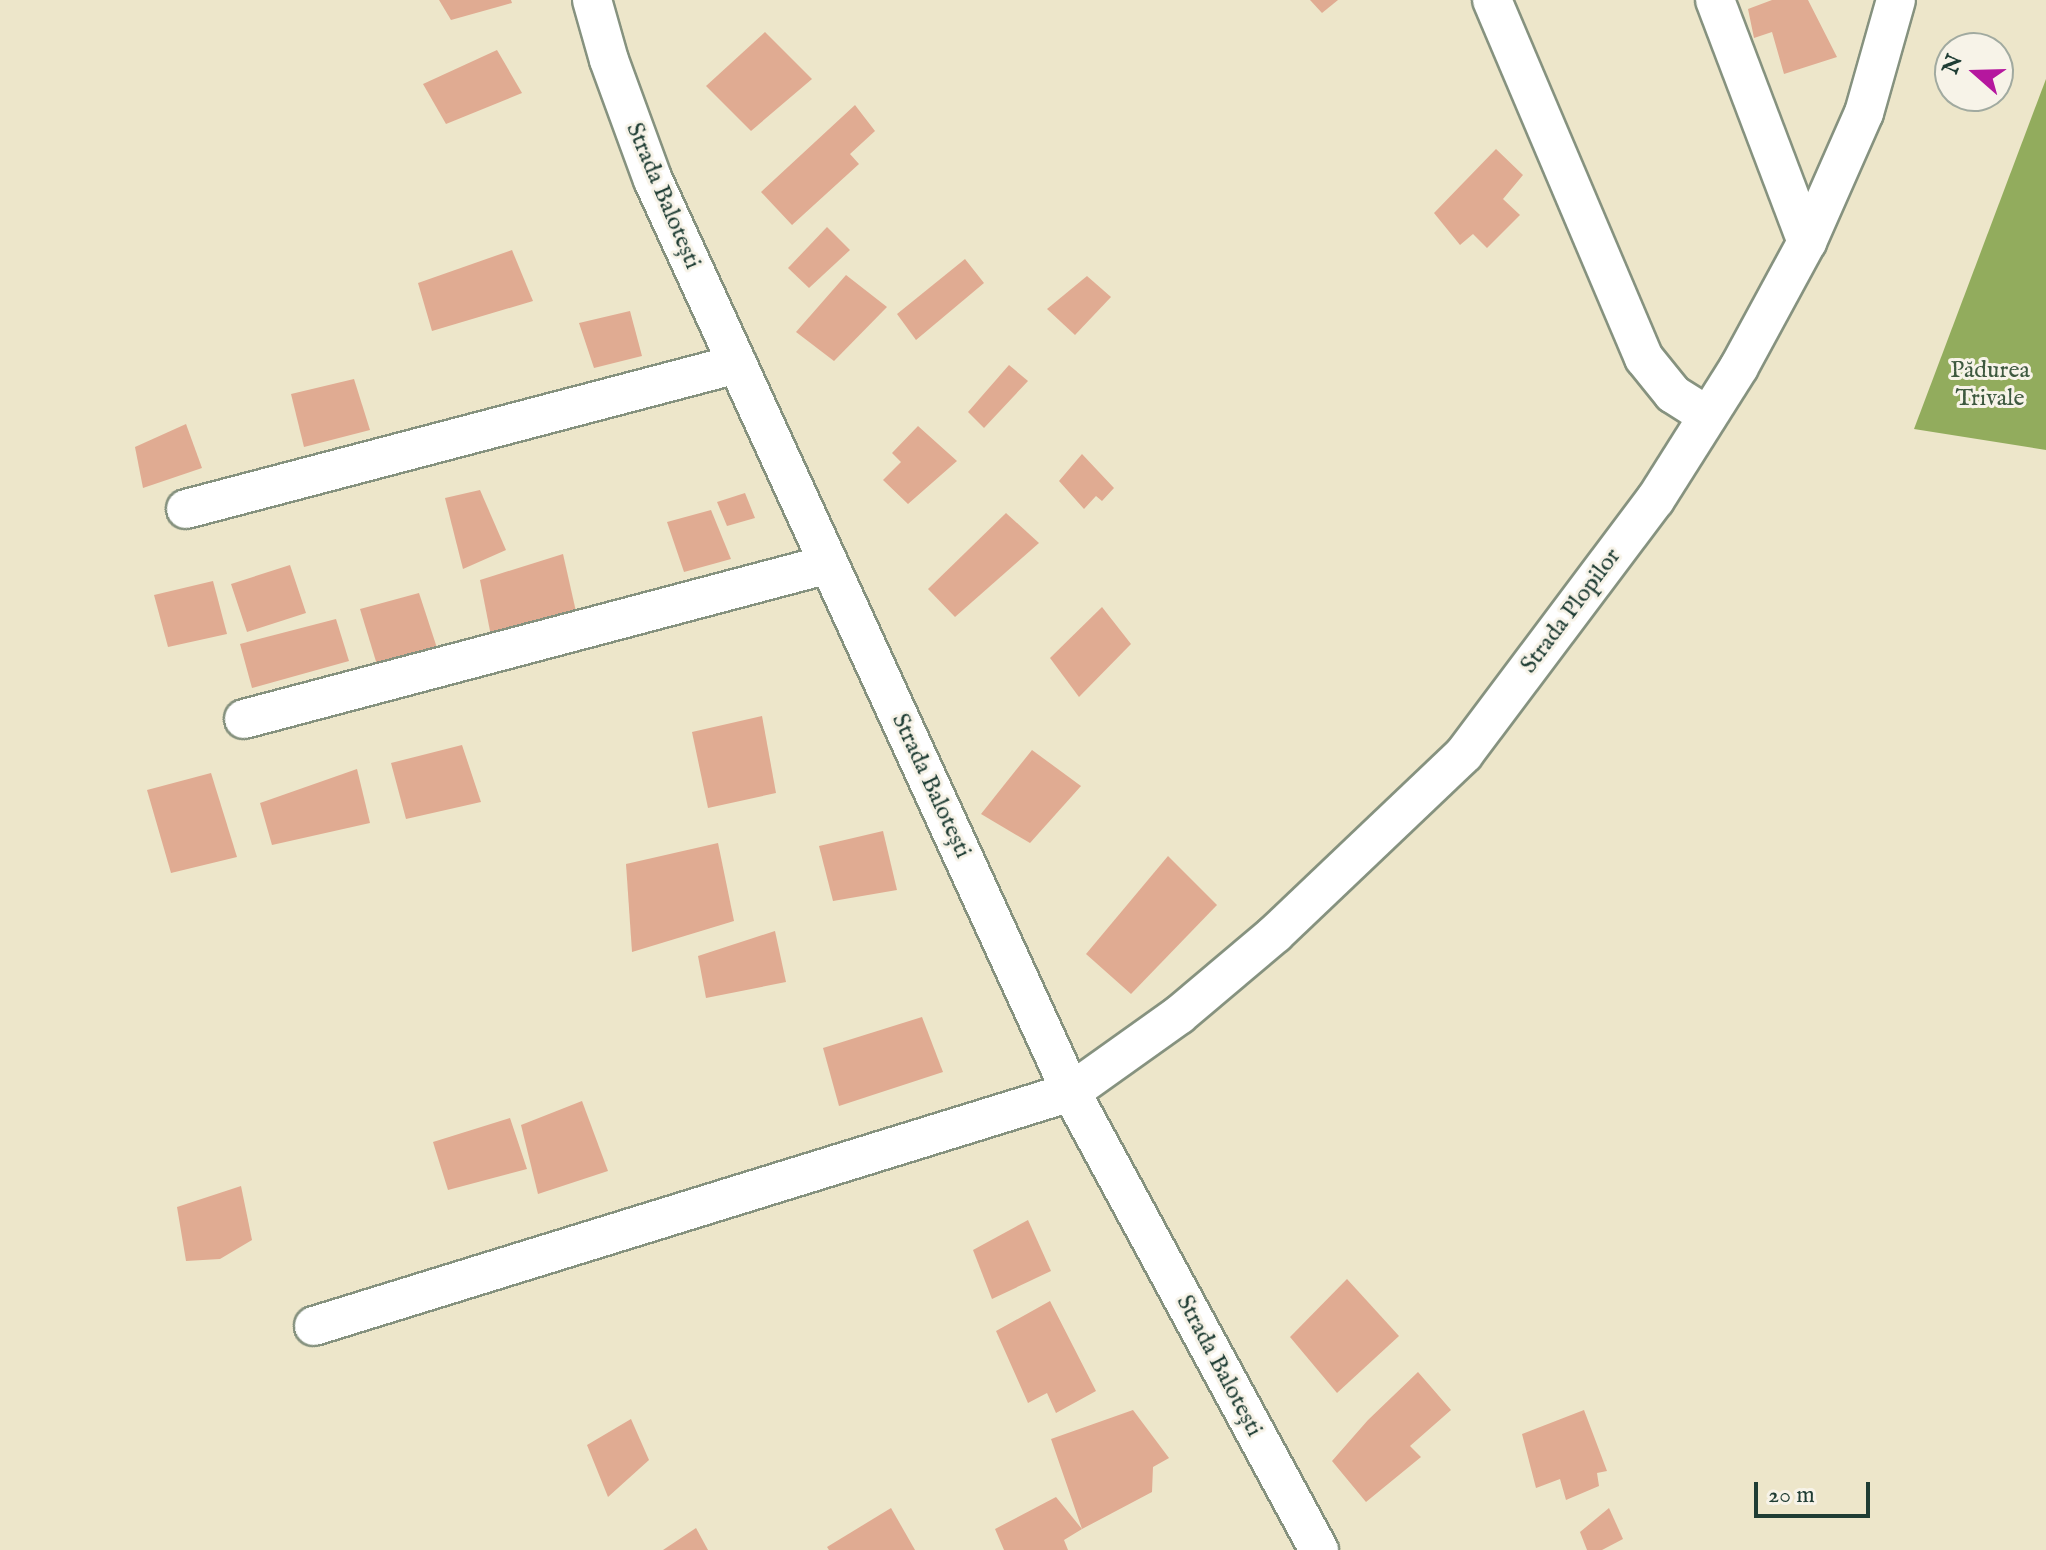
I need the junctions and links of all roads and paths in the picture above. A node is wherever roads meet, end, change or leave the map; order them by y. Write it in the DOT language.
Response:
graph roads {
  1 [pos="592,0"];
  2 [pos="1492,0"];
  3 [pos="1715,0"];
  4 [pos="1896,0"];
  5 [pos="1807,242"];
  6 [pos="737,364"];
  7 [pos="1708,416"];
  8 [pos="186,509"];
  9 [pos="829,564"];
  10 [pos="244,719"];
  11 [pos="1071,1092"];
  12 [pos="314,1326"];
  13 [pos="1319,1550"];
  1 -- 6 [label="street, Strada Balotești"];
  2 -- 7 [label="street"];
  3 -- 5 [label="street"];
  4 -- 5 [label="street, Strada Plopilor"];
  5 -- 7 [label="street, Strada Plopilor"];
  6 -- 8 [label="street"];
  6 -- 9 [label="street, Strada Balotești"];
  7 -- 11 [label="street, Strada Plopilor"];
  9 -- 10 [label="street"];
  9 -- 11 [label="street, Strada Balotești"];
  11 -- 12 [label="street, Strada Plopilor"];
  11 -- 13 [label="street, Strada Balotești"];
}
